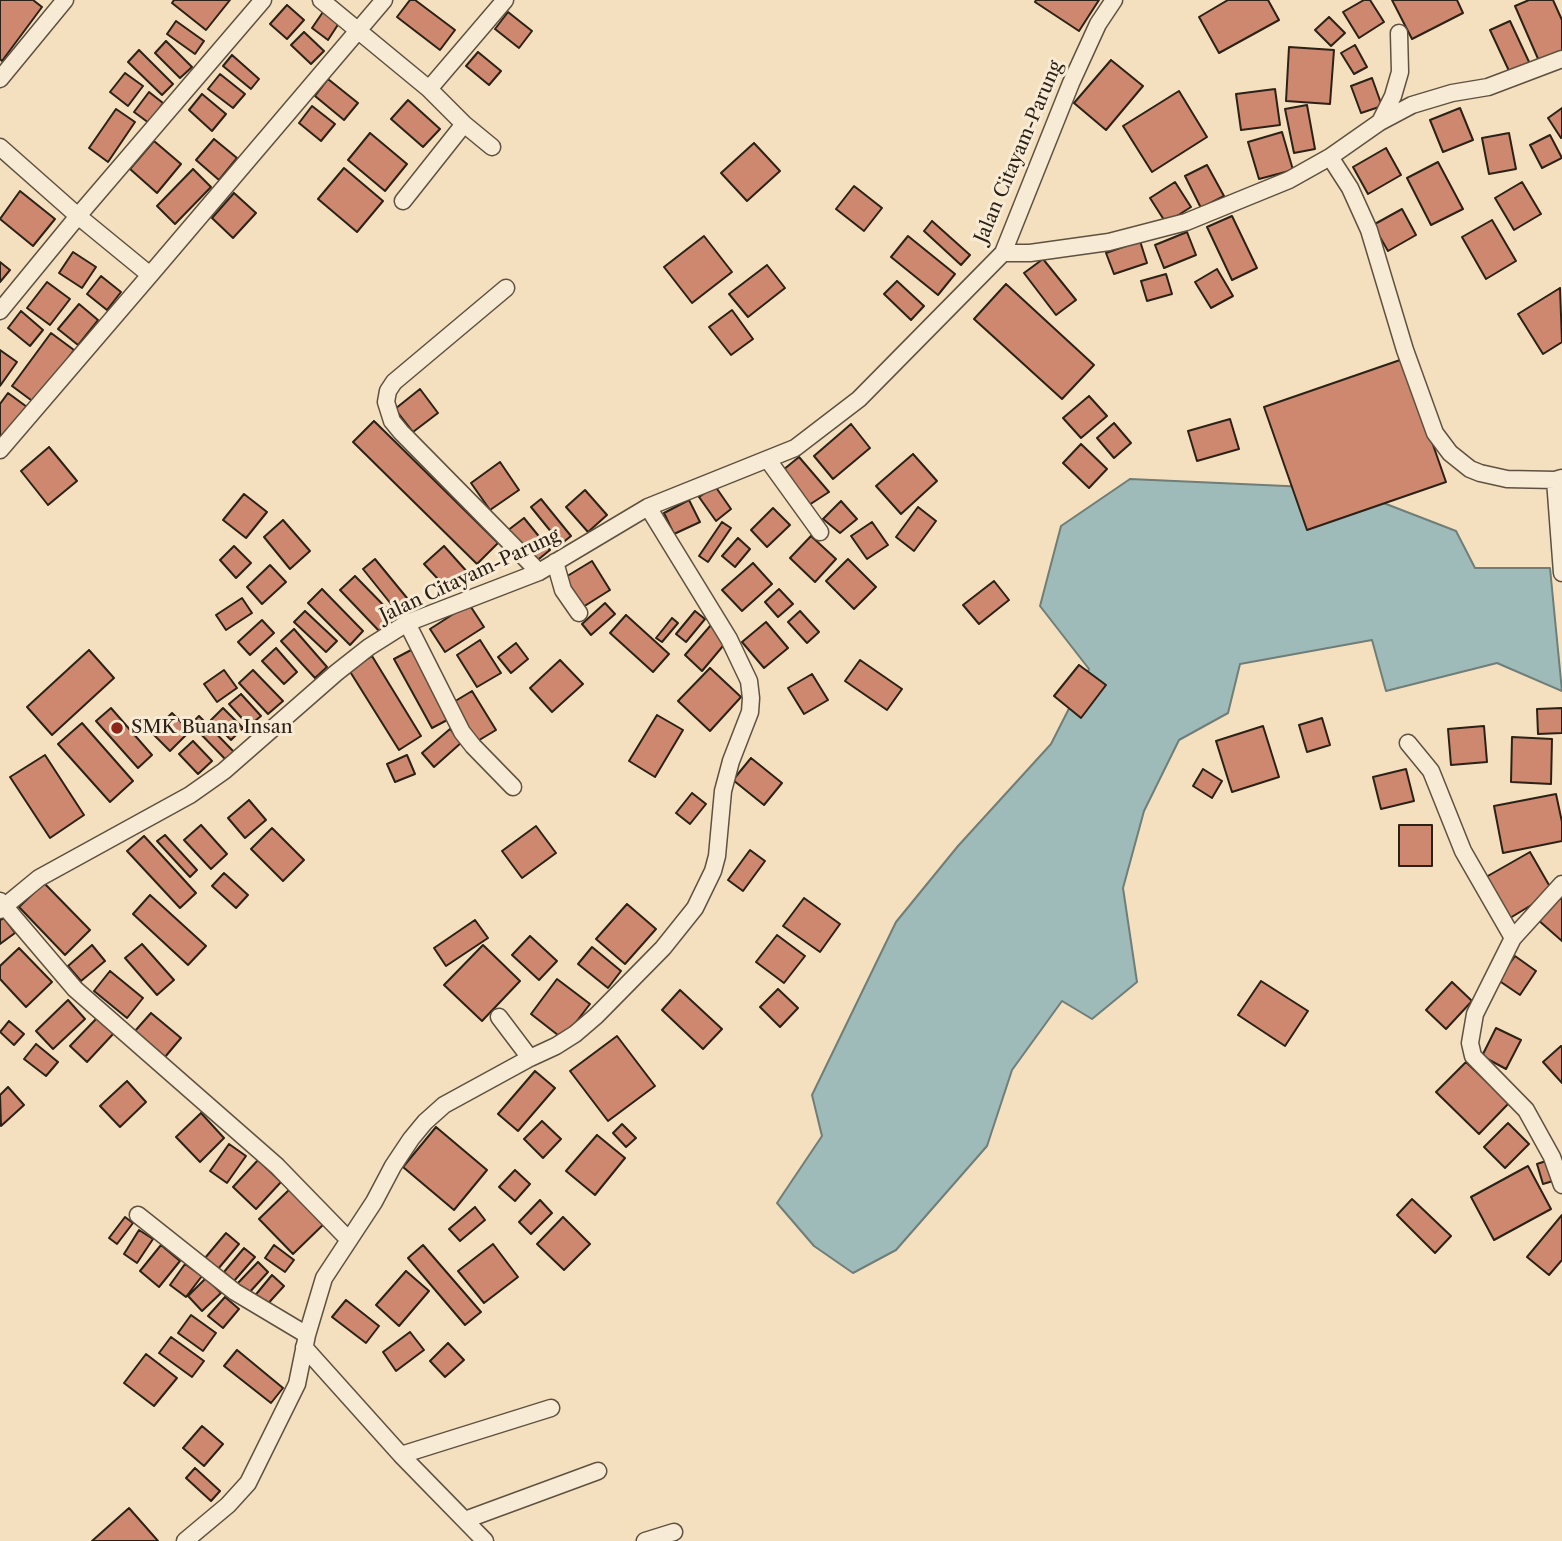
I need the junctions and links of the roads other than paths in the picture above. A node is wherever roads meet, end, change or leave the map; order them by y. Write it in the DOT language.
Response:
graph roads {
  1 [pos="65,0"];
  2 [pos="263,0"];
  3 [pos="321,0"];
  4 [pos="384,0"];
  5 [pos="505,0"];
  6 [pos="1114,0"];
  7 [pos="359,30"];
  8 [pos="1399,33"];
  9 [pos="1562,59"];
  10 [pos="0,79"];
  11 [pos="429,89"];
  12 [pos="1380,122"];
  13 [pos="464,124"];
  14 [pos="0,147"];
  15 [pos="492,147"];
  16 [pos="1330,157"];
  17 [pos="402,201"];
  18 [pos="78,216"];
  19 [pos="1003,253"];
  20 [pos="150,275"];
  21 [pos="506,288"];
  22 [pos="0,311"];
  23 [pos="0,450"];
  24 [pos="768,460"];
  25 [pos="1559,479"];
  26 [pos="648,507"];
  27 [pos="820,532"];
  28 [pos="555,562"];
  29 [pos="538,572"];
  30 [pos="1562,573"];
  31 [pos="579,613"];
  32 [pos="407,623"];
  33 [pos="1408,743"];
  34 [pos="513,787"];
  35 [pos="1562,884"];
  36 [pos="2,905"];
  37 [pos="1513,938"];
  38 [pos="499,1017"];
  39 [pos="530,1058"];
  40 [pos="1562,1185"];
  41 [pos="138,1215"];
  42 [pos="349,1240"];
  43 [pos="305,1341"];
  44 [pos="551,1408"];
  45 [pos="401,1455"];
  46 [pos="598,1471"];
  47 [pos="465,1520"];
  48 [pos="674,1532"];
  49 [pos="185,1541"];
  50 [pos="485,1541"];
  51 [pos="645,1541"];
  1 -- 10 [label="street"];
  2 -- 18 [label="street"];
  3 -- 7 [label="street"];
  4 -- 7 [label="street"];
  5 -- 11 [label="street"];
  6 -- 19 [label="street, Jalan Citayam-Parung"];
  7 -- 11 [label="street"];
  7 -- 20 [label="street"];
  8 -- 12 [label="street"];
  9 -- 12 [label="street"];
  11 -- 13 [label="street"];
  12 -- 16 [label="street"];
  13 -- 15 [label="street"];
  13 -- 17 [label="street"];
  14 -- 18 [label="street"];
  16 -- 19 [label="street"];
  16 -- 25 [label="street"];
  18 -- 20 [label="street"];
  18 -- 22 [label="street"];
  19 -- 24 [label="street, Jalan Citayam-Parung"];
  20 -- 23 [label="street"];
  21 -- 29 [label="street"];
  24 -- 26 [label="street, Jalan Citayam-Parung"];
  24 -- 27 [label="street"];
  25 -- 30 [label="street"];
  26 -- 28 [label="street, Jalan Citayam-Parung"];
  26 -- 39 [label="street"];
  28 -- 29 [label="street, Jalan Citayam-Parung"];
  28 -- 31 [label="street"];
  29 -- 32 [label="street, Jalan Citayam-Parung"];
  32 -- 34 [label="street"];
  32 -- 36 [label="street, Jalan Citayam-Parung"];
  33 -- 37 [label="street"];
  35 -- 37 [label="street"];
  36 -- 42 [label="street"];
  37 -- 40 [label="street"];
  38 -- 39 [label="street"];
  39 -- 42 [label="street"];
  41 -- 43 [label="street"];
  42 -- 43 [label="street"];
  43 -- 45 [label="street"];
  43 -- 49 [label="street"];
  44 -- 45 [label="street"];
  45 -- 47 [label="street"];
  46 -- 47 [label="street"];
  47 -- 50 [label="street"];
  48 -- 51 [label="street"];
}
